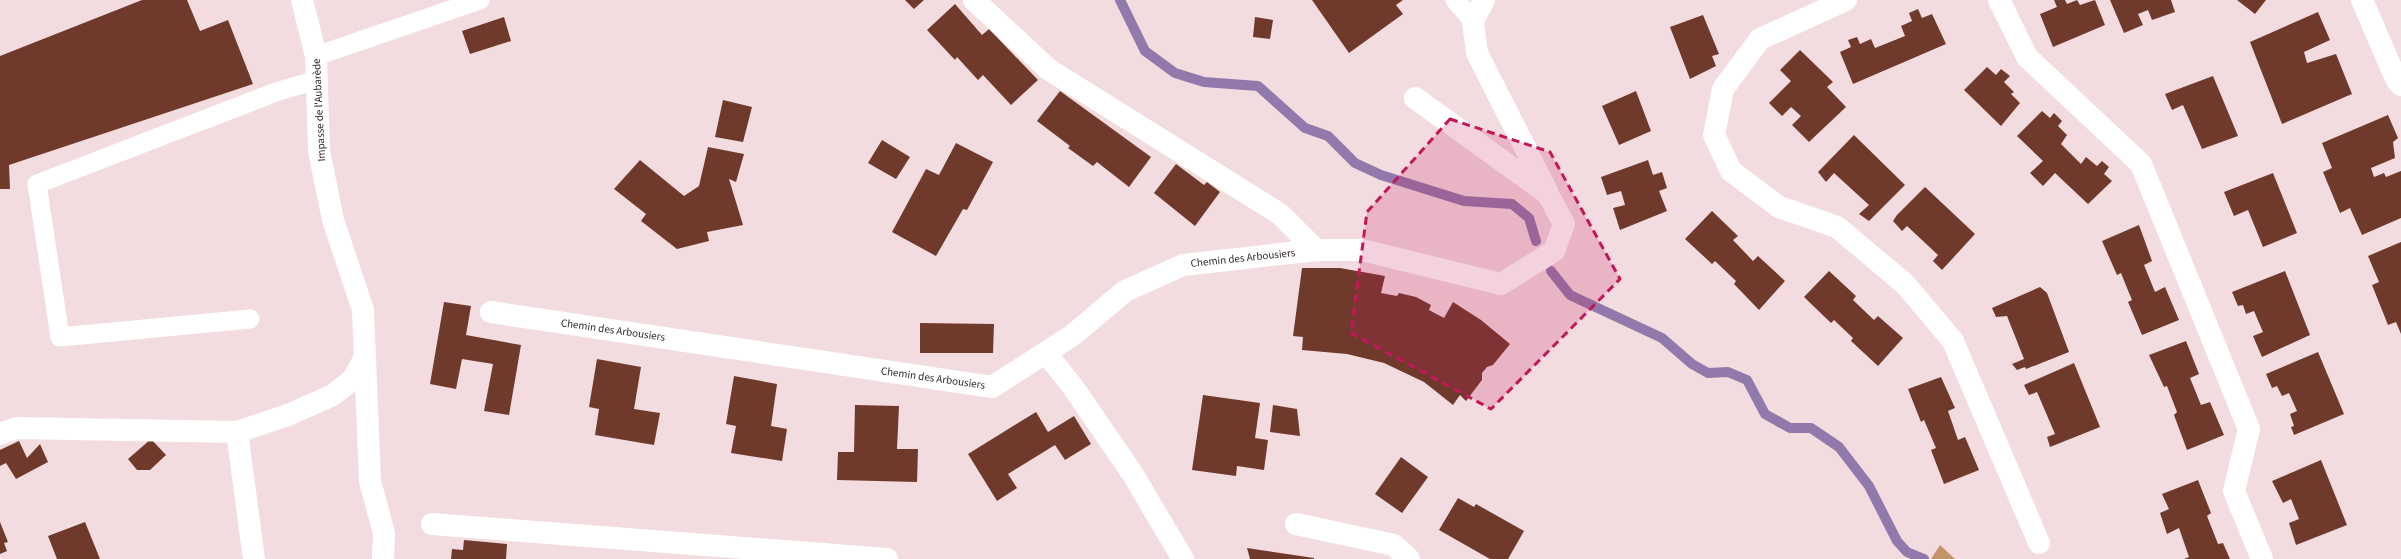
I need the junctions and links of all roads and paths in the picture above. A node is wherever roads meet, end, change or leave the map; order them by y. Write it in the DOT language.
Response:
graph roads {
  1 [pos="302,0"];
  2 [pos="480,0"];
  3 [pos="974,0"];
  4 [pos="1455,0"];
  5 [pos="1484,0"];
  6 [pos="1846,0"];
  7 [pos="1999,0"];
  8 [pos="2362,0"];
  9 [pos="1473,21"];
  10 [pos="316,56"];
  11 [pos="316,80"];
  12 [pos="2401,85"];
  13 [pos="1415,98"];
  14 [pos="1548,194"];
  15 [pos="1316,250"];
  16 [pos="491,312"];
  17 [pos="250,320"];
  18 [pos="1046,353"];
  19 [pos="364,359"];
  20 [pos="238,432"];
  21 [pos="0,434"];
  22 [pos="432,524"];
  23 [pos="1296,524"];
  24 [pos="2038,543"];
  25 [pos="254,559"];
  26 [pos="383,559"];
  27 [pos="887,559"];
  28 [pos="1183,559"];
  29 [pos="1409,559"];
  30 [pos="2262,559"];
  1 -- 10 [label="street, Impasse de l'Aubarède"];
  2 -- 10 [label="lane"];
  3 -- 15 [label="street"];
  4 -- 9 [label="lane"];
  5 -- 9 [label="street"];
  6 -- 24 [label="street"];
  7 -- 30 [label="street"];
  8 -- 12 [label="street"];
  9 -- 14 [label="street, Chemin des Arbousiers"];
  10 -- 11 [label="street, Impasse de l'Aubarède"];
  11 -- 17 [label="lane"];
  11 -- 19 [label="street, Impasse de l'Aubarède"];
  13 -- 14 [label="street, Chemin des Arbousiers"];
  14 -- 15 [label="street, Chemin des Arbousiers"];
  15 -- 18 [label="street, Chemin des Arbousiers"];
  16 -- 18 [label="street, Chemin des Arbousiers"];
  18 -- 28 [label="street"];
  19 -- 20 [label="street"];
  19 -- 26 [label="street, Impasse de l'Aubarède"];
  20 -- 21 [label="street"];
  20 -- 25 [label="street"];
  22 -- 27 [label="street"];
  23 -- 29 [label="street"];
}
